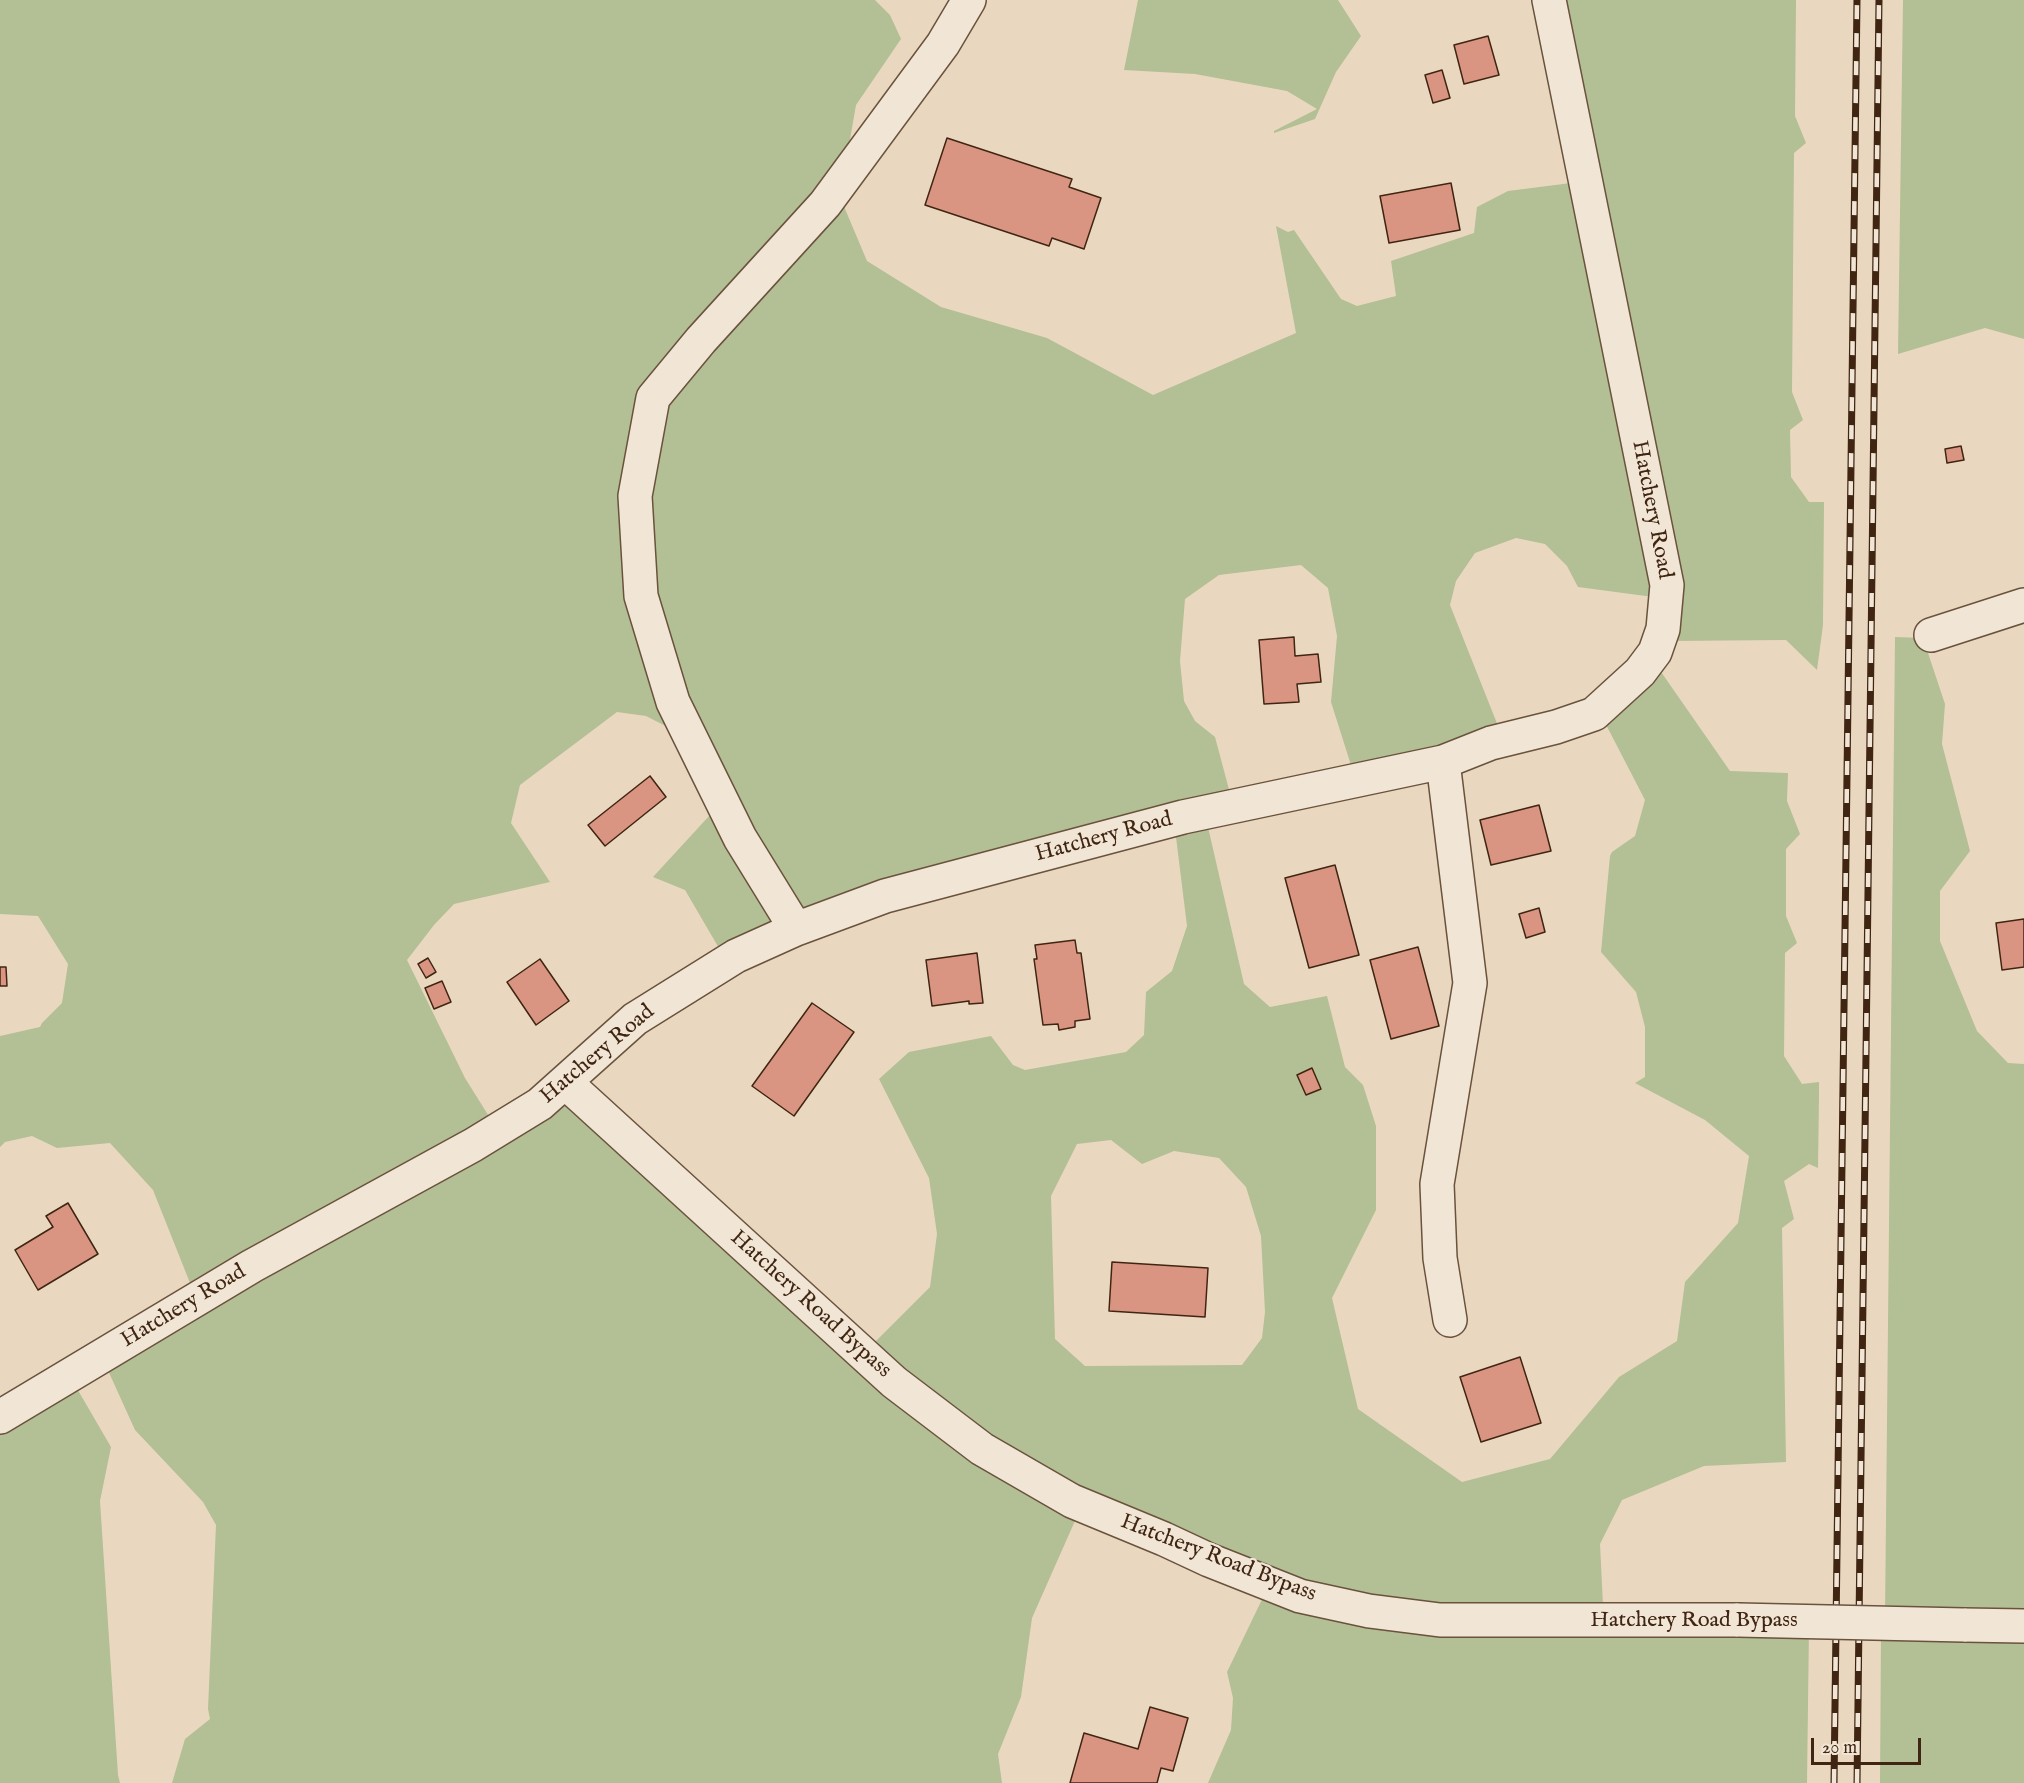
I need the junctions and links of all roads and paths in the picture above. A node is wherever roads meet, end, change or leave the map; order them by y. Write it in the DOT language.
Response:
graph roads {
  1 [pos="969,0"];
  2 [pos="1549,0"];
  3 [pos="2024,605"];
  4 [pos="1931,635"];
  5 [pos="1443,762"];
  6 [pos="796,928"];
  7 [pos="565,1082"];
  8 [pos="1450,1320"];
  9 [pos="0,1417"];
  10 [pos="2024,1626"];
  1 -- 6 [label="street"];
  2 -- 5 [label="street, Hatchery Road"];
  3 -- 4 [label="street"];
  5 -- 6 [label="street, Hatchery Road"];
  5 -- 8 [label="street"];
  6 -- 7 [label="street, Hatchery Road"];
  7 -- 9 [label="street, Hatchery Road"];
  7 -- 10 [label="street, Hatchery Road Bypass, bridge"];
}
